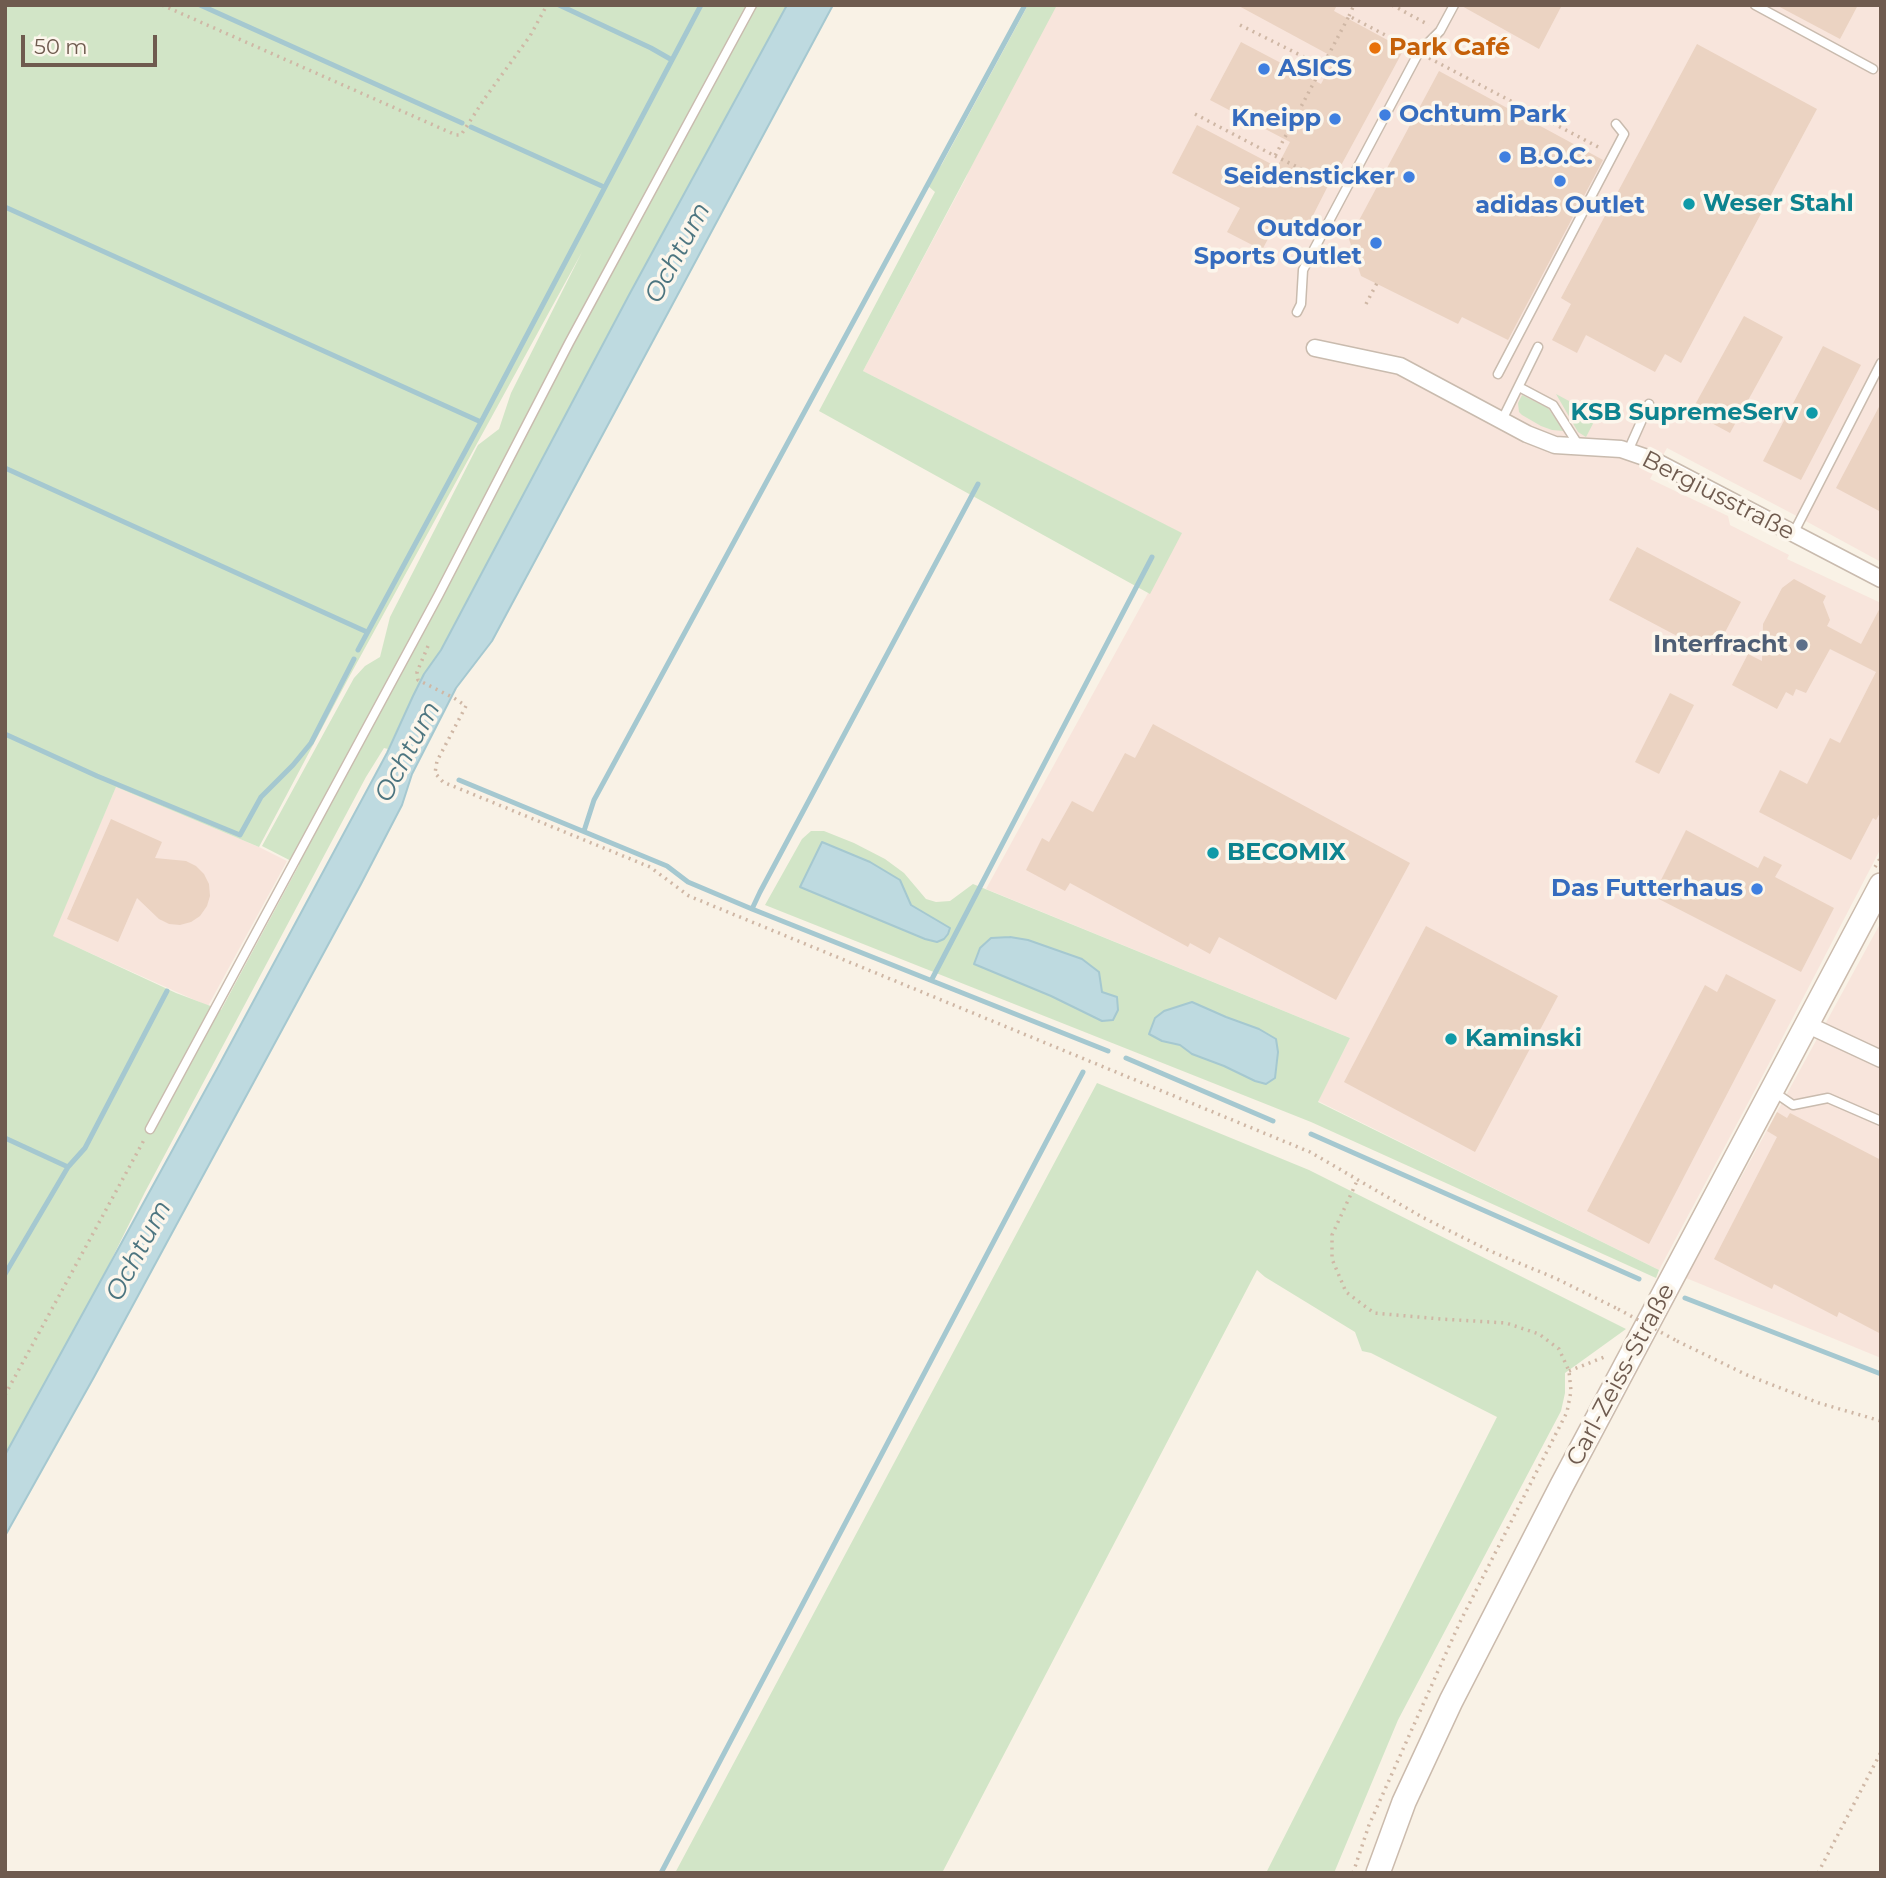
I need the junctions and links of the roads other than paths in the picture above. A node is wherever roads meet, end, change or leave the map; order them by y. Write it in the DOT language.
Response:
graph roads {
  1 [pos="752,5"];
  2 [pos="1454,5"];
  3 [pos="1755,5"];
  4 [pos="1873,69"];
  5 [pos="1616,124"];
  6 [pos="1297,312"];
  7 [pos="1538,347"];
  8 [pos="1315,348"];
  9 [pos="1881,363"];
  10 [pos="1498,374"];
  11 [pos="1519,387"];
  12 [pos="1649,404"];
  13 [pos="1502,420"];
  14 [pos="1579,446"];
  15 [pos="1628,452"];
  16 [pos="1793,534"];
  17 [pos="1881,579"];
  18 [pos="1881,886"];
  19 [pos="1806,1024"];
  20 [pos="1881,1059"];
  21 [pos="1771,1091"];
  22 [pos="1881,1121"];
  23 [pos="150,1129"];
  24 [pos="1378,1873"];
  1 -- 23 [label="lane"];
  2 -- 6 [label="lane"];
  3 -- 4 [label="lane"];
  5 -- 10 [label="lane"];
  7 -- 11 [label="lane"];
  8 -- 13 [label="street, Bergiusstraße"];
  9 -- 16 [label="lane"];
  11 -- 13 [label="lane"];
  11 -- 14 [label="lane"];
  12 -- 15 [label="lane"];
  13 -- 14 [label="street, Bergiusstraße"];
  14 -- 15 [label="street, Bergiusstraße"];
  15 -- 16 [label="street, Bergiusstraße"];
  16 -- 17 [label="street, Bergiusstraße"];
  18 -- 19 [label="main road, Carl-Zeiss-Straße"];
  19 -- 20 [label="street"];
  19 -- 21 [label="main road, Carl-Zeiss-Straße"];
  21 -- 22 [label="lane"];
  21 -- 24 [label="main road, Carl-Zeiss-Straße"];
}
